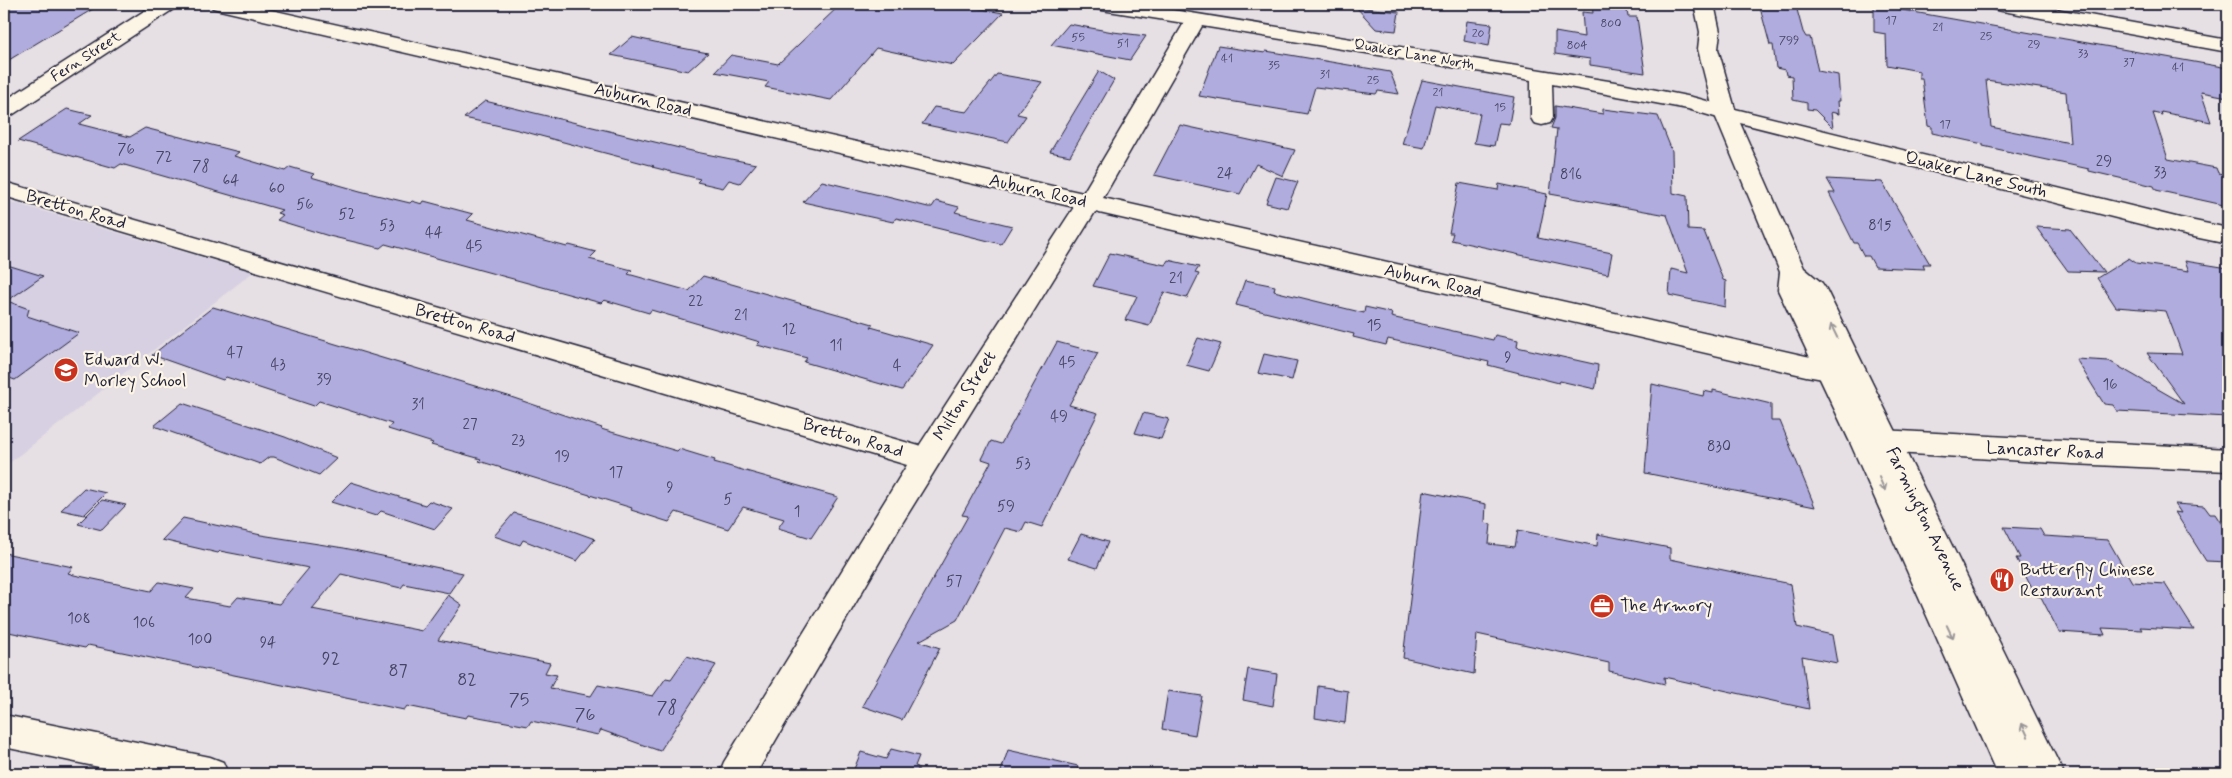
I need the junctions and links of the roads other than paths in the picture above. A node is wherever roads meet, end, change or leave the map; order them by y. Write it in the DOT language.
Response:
graph roads {
  1 [pos="168,4"];
  2 [pos="220,4"];
  3 [pos="1102,4"];
  4 [pos="1686,4"];
  5 [pos="1704,4"];
  6 [pos="1997,4"];
  7 [pos="1196,19"];
  8 [pos="2228,46"];
  9 [pos="1708,49"];
  10 [pos="1541,76"];
  11 [pos="4,110"];
  12 [pos="1725,113"];
  13 [pos="1542,118"];
  14 [pos="4,189"];
  15 [pos="1089,202"];
  16 [pos="2228,236"];
  17 [pos="1842,372"];
  18 [pos="1875,441"];
  19 [pos="925,459"];
  20 [pos="2228,460"];
  21 [pos="4,732"];
  22 [pos="210,774"];
  23 [pos="737,774"];
  24 [pos="2015,774"];
  25 [pos="2046,774"];
  1 -- 11 [label="street, Fern Street"];
  2 -- 15 [label="street, Auburn Road"];
  3 -- 7 [label="street, Quaker Lane North"];
  4 -- 9 [label="street, Farmington Avenue"];
  5 -- 9 [label="street, Farmington Avenue"];
  6 -- 8 [label="street"];
  7 -- 10 [label="street, Quaker Lane North"];
  7 -- 15 [label="street, Milton Street"];
  9 -- 12 [label="street, Farmington Avenue"];
  10 -- 12 [label="street, Quaker Lane North"];
  10 -- 13 [label="street"];
  12 -- 16 [label="street, Quaker Lane South"];
  12 -- 17 [label="street, Farmington Avenue"];
  14 -- 19 [label="street, Bretton Road"];
  15 -- 17 [label="street, Auburn Road"];
  15 -- 19 [label="street, Milton Street"];
  17 -- 18 [label="street, Farmington Avenue"];
  18 -- 20 [label="street, Lancaster Road"];
  18 -- 24 [label="street, Farmington Avenue, one-way"];
  25 -- 18 [label="street, Farmington Avenue, one-way"];
  19 -- 23 [label="street, Milton Street"];
  21 -- 22 [label="street"];
}
